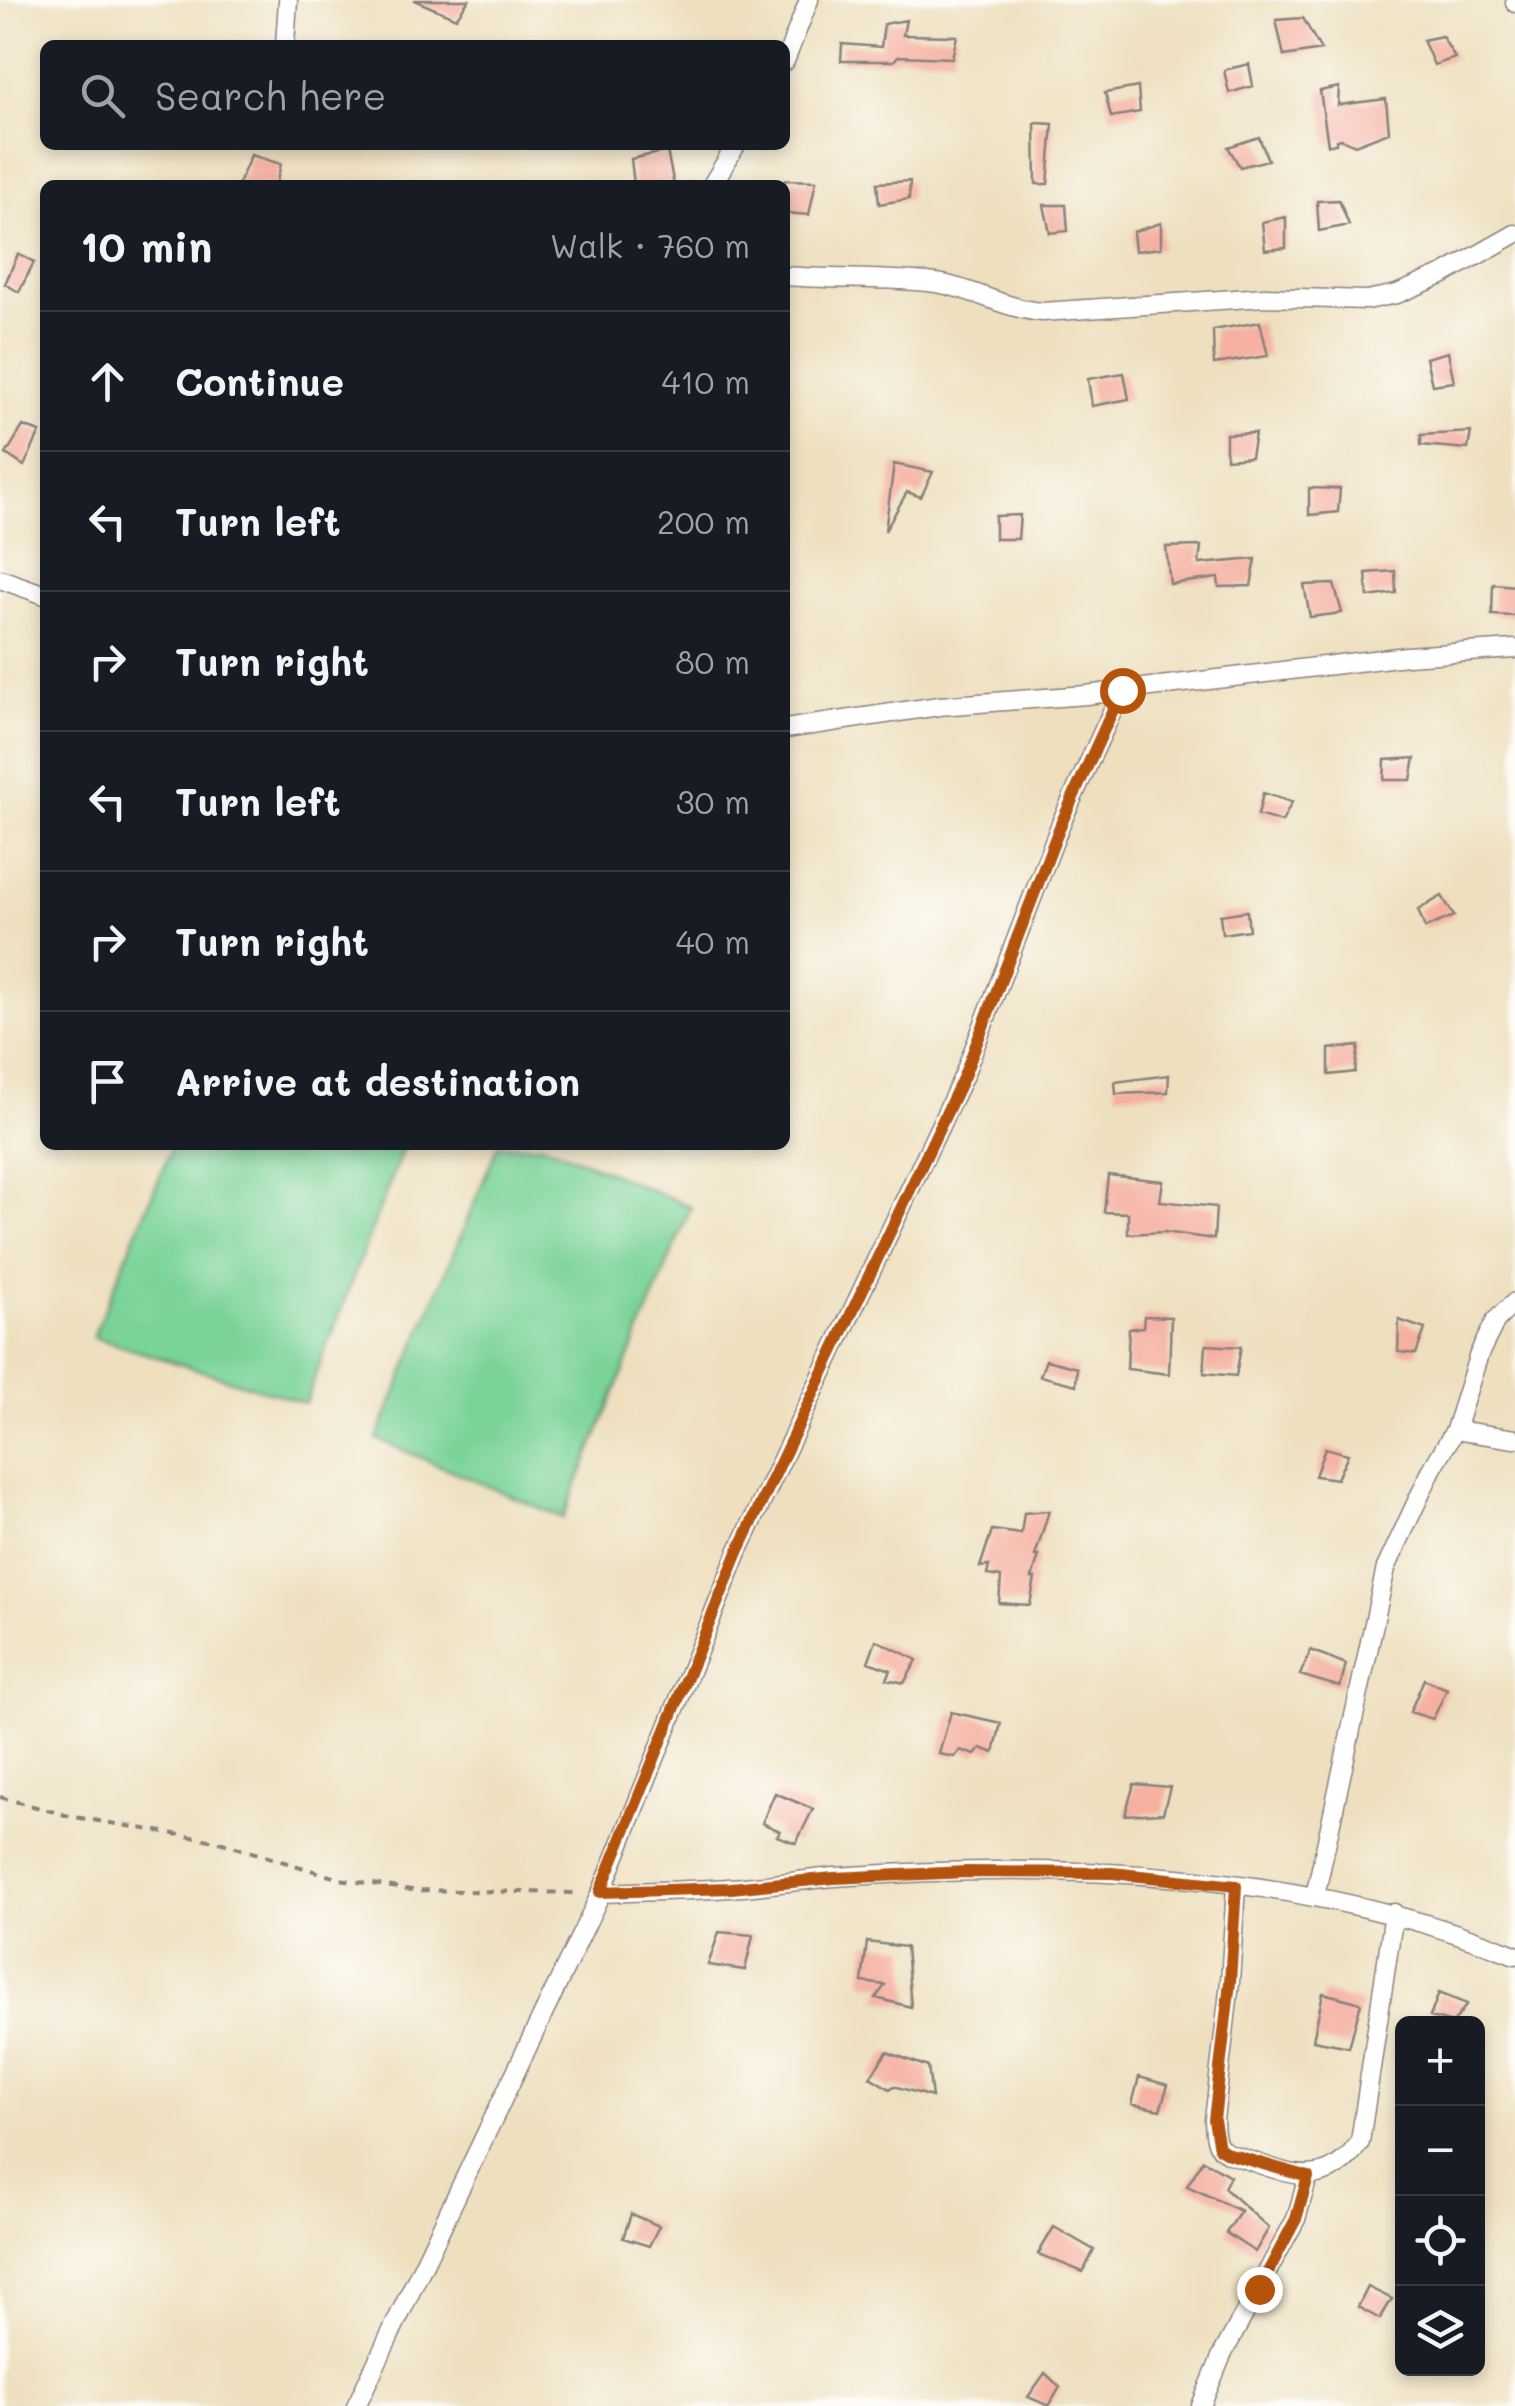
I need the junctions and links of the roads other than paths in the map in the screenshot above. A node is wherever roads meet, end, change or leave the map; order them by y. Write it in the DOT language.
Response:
graph roads {
  1 [pos="288,0"];
  2 [pos="809,0"];
  3 [pos="285,40"];
  4 [pos="790,48"];
  5 [pos="733,150"];
  6 [pos="715,180"];
  7 [pos="1515,234"];
  8 [pos="790,276"];
  9 [pos="0,579"];
  10 [pos="40,593"];
  11 [pos="1515,649"];
  12 [pos="1122,690"];
  13 [pos="790,728"];
  14 [pos="1515,1302"];
  15 [pos="1455,1430"];
  16 [pos="1515,1438"];
  17 [pos="1236,1886"];
  18 [pos="600,1892"];
  19 [pos="1315,1896"];
  20 [pos="1394,1913"];
  21 [pos="1515,1955"];
  22 [pos="1308,2177"];
  23 [pos="356,2406"];
  24 [pos="1201,2406"];
  1 -- 3 [label="street"];
  2 -- 4 [label="street"];
  5 -- 6 [label="street"];
  7 -- 8 [label="street"];
  9 -- 10 [label="street"];
  11 -- 12 [label="street"];
  12 -- 13 [label="street"];
  12 -- 18 [label="street"];
  14 -- 15 [label="street"];
  15 -- 16 [label="street"];
  15 -- 19 [label="street"];
  17 -- 18 [label="street"];
  17 -- 19 [label="street"];
  17 -- 22 [label="street"];
  18 -- 23 [label="street"];
  19 -- 20 [label="street"];
  20 -- 21 [label="street"];
  20 -- 22 [label="street"];
  22 -- 24 [label="street"];
}
